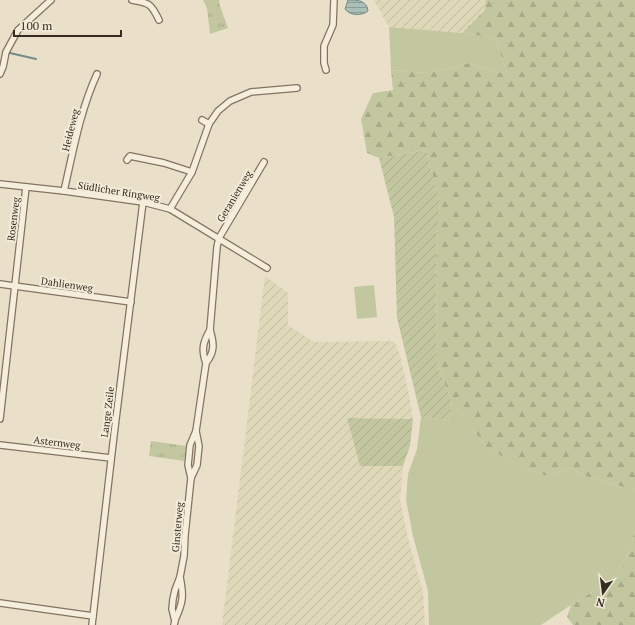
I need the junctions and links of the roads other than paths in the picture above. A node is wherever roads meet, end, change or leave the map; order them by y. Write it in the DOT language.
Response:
graph roads {
  1 [pos="51,0"];
  2 [pos="132,0"];
  3 [pos="334,0"];
  4 [pos="159,20"];
  5 [pos="326,70"];
  6 [pos="0,74"];
  7 [pos="97,74"];
  8 [pos="297,88"];
  9 [pos="202,120"];
  10 [pos="209,124"];
  11 [pos="127,160"];
  12 [pos="264,162"];
  13 [pos="192,172"];
  14 [pos="0,184"];
  15 [pos="26,187"];
  16 [pos="64,191"];
  17 [pos="143,202"];
  18 [pos="170,209"];
  19 [pos="219,238"];
  20 [pos="267,268"];
  21 [pos="0,284"];
  22 [pos="15,286"];
  23 [pos="131,302"];
  24 [pos="210,330"];
  25 [pos="206,363"];
  26 [pos="0,419"];
  27 [pos="196,431"];
  28 [pos="0,445"];
  29 [pos="111,458"];
  30 [pos="191,478"];
  31 [pos="180,577"];
  32 [pos="0,603"];
  33 [pos="93,616"];
  34 [pos="175,623"];
  35 [pos="92,625"];
  1 -- 6 [label="street"];
  2 -- 4 [label="street"];
  3 -- 5 [label="street"];
  7 -- 16 [label="street, Heideweg"];
  8 -- 10 [label="street"];
  9 -- 10 [label="street"];
  10 -- 13 [label="street"];
  11 -- 13 [label="street"];
  12 -- 19 [label="street, Geranienweg"];
  13 -- 18 [label="street"];
  14 -- 15 [label="street, Südlicher Ringweg"];
  15 -- 16 [label="street, Südlicher Ringweg"];
  15 -- 22 [label="street, Rosenweg"];
  16 -- 17 [label="street, Südlicher Ringweg"];
  17 -- 18 [label="street, Südlicher Ringweg"];
  17 -- 23 [label="street, Lange Zeile"];
  18 -- 19 [label="street, Südlicher Ringweg"];
  19 -- 20 [label="street, Südlicher Ringweg"];
  19 -- 24 [label="street, Ginsterweg"];
  21 -- 22 [label="street, Dahlienweg"];
  22 -- 23 [label="street, Dahlienweg"];
  22 -- 26 [label="street, Rosenweg"];
  23 -- 29 [label="street, Lange Zeile"];
  24 -- 25 [label="street, Ginsterweg"];
  24 -- 25 [label="street, Ginsterweg"];
  25 -- 27 [label="street, Ginsterweg"];
  27 -- 30 [label="street, Ginsterweg"];
  27 -- 30 [label="street, Ginsterweg"];
  28 -- 29 [label="street, Asternweg"];
  29 -- 33 [label="street, Lange Zeile"];
  30 -- 31 [label="street, Ginsterweg"];
  31 -- 34 [label="street, Ginsterweg"];
  31 -- 34 [label="street, Ginsterweg"];
  32 -- 33 [label="street"];
  33 -- 35 [label="street, Lange Zeile"];
}
